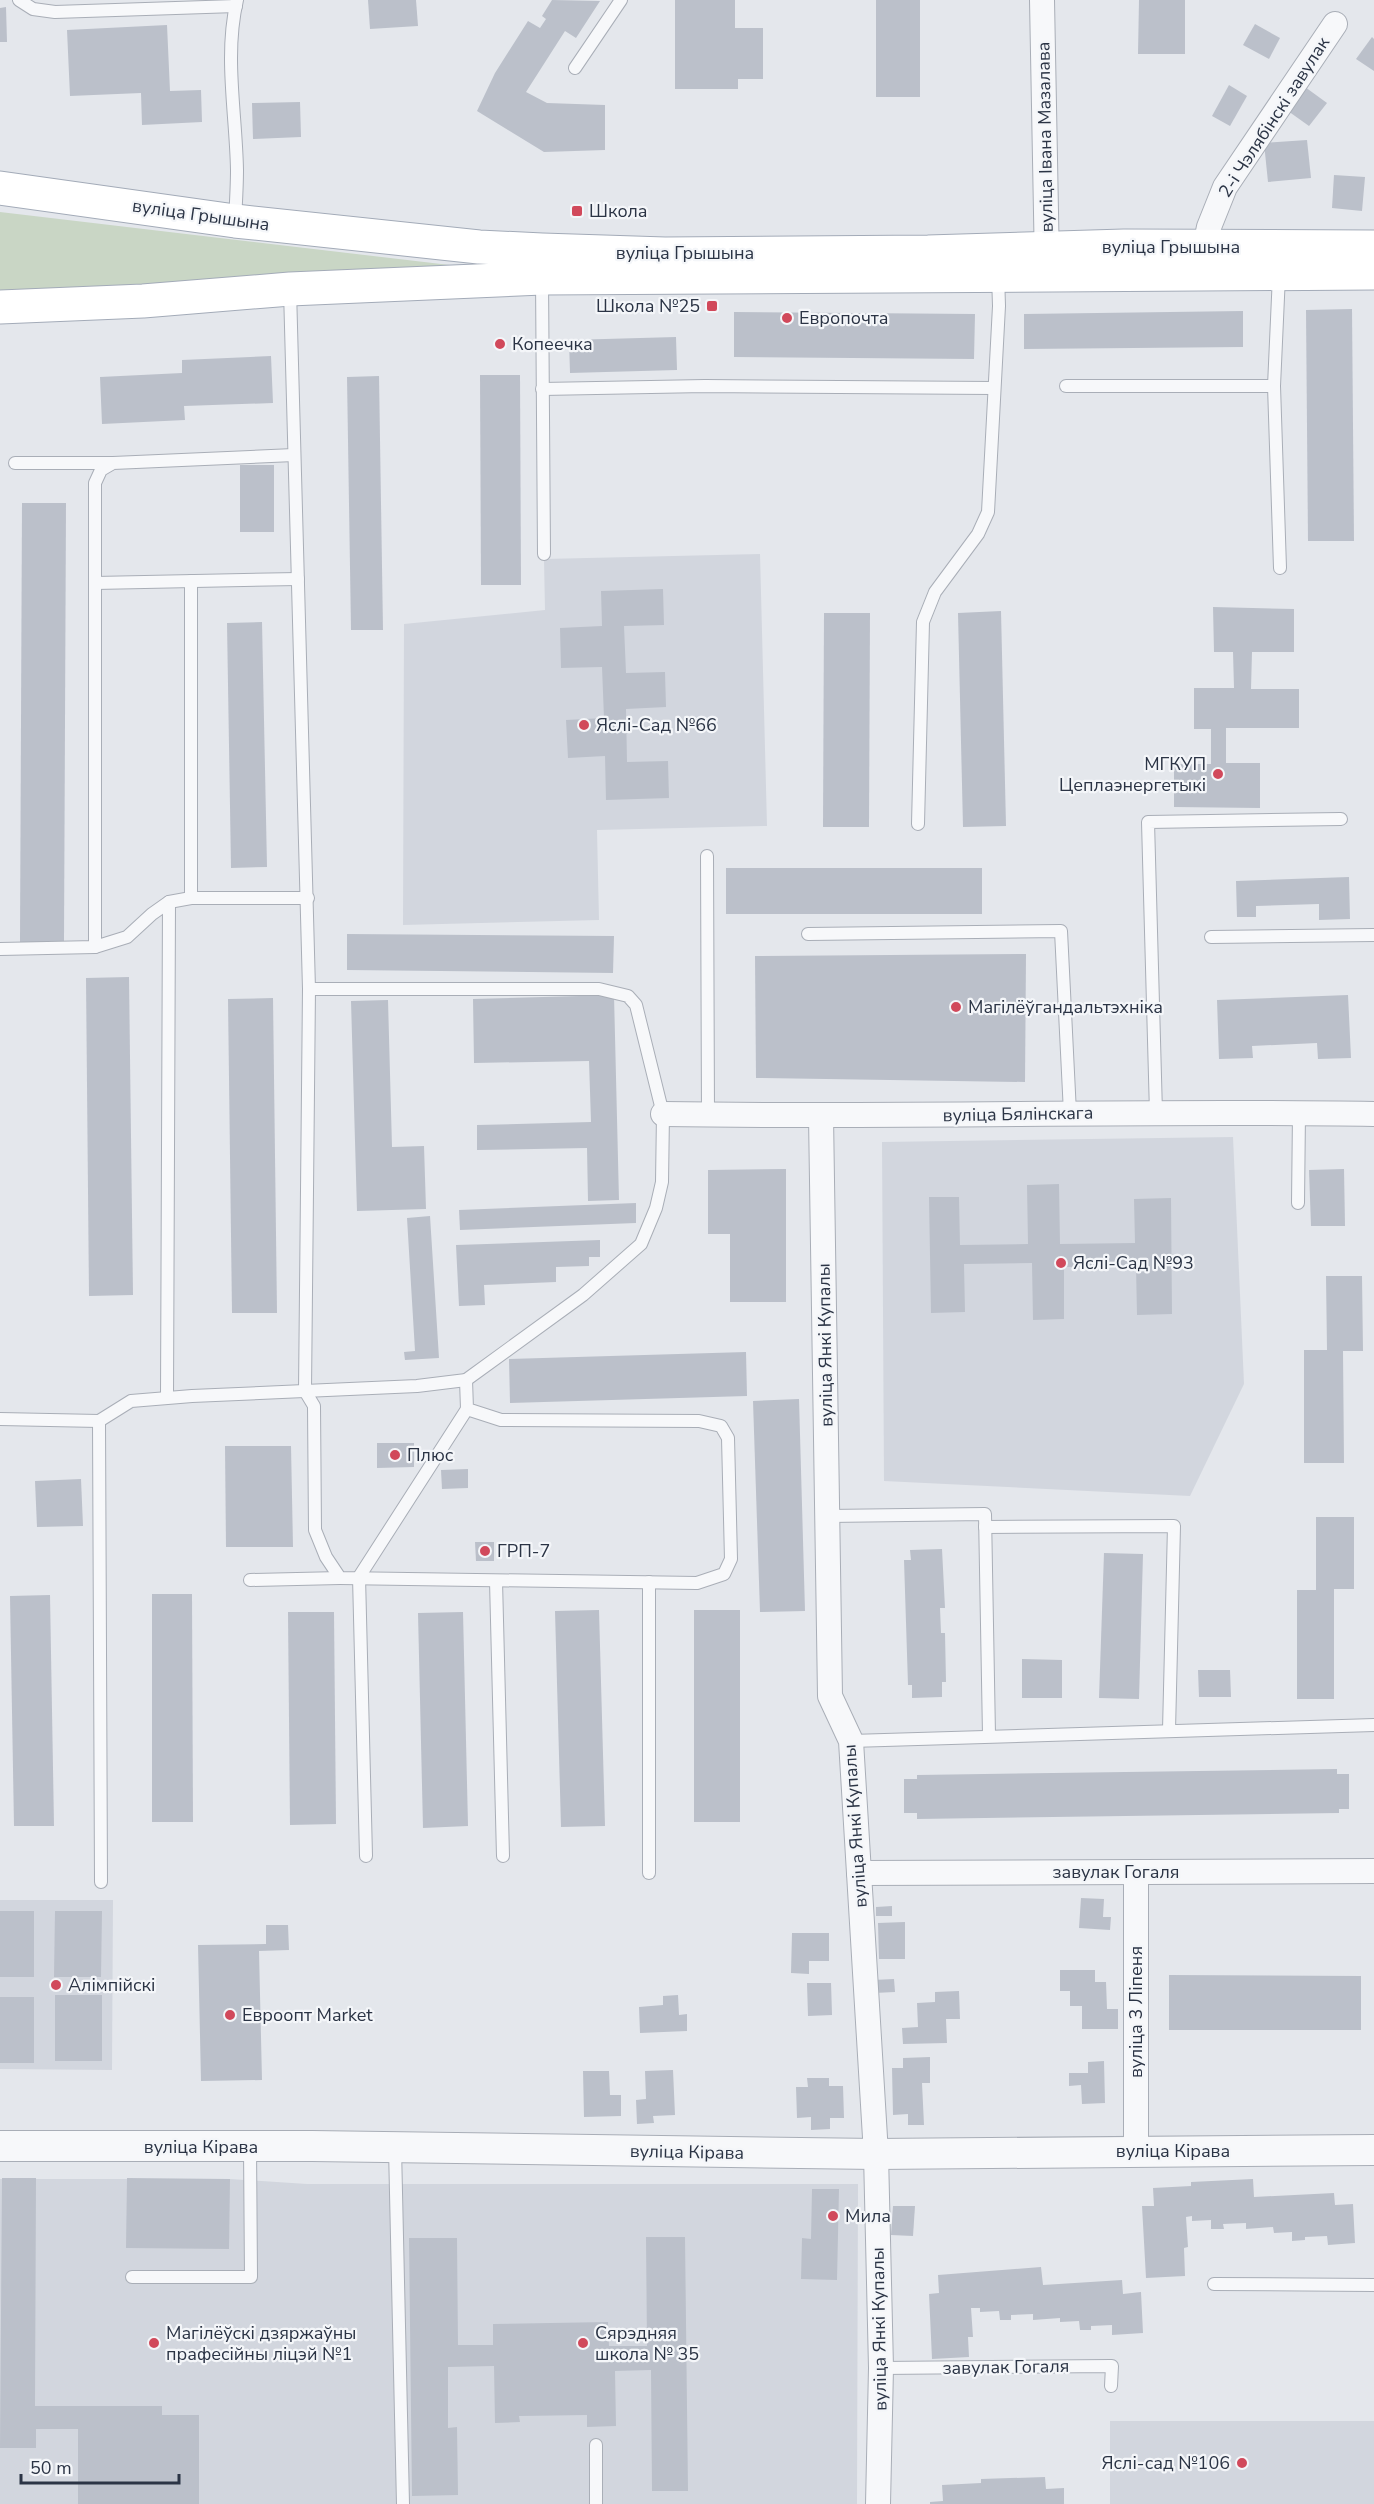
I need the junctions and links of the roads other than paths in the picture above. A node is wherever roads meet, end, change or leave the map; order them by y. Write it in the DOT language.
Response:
graph roads {
  1 [pos="19,0"];
  2 [pos="621,0"];
  3 [pos="1042,0"];
  4 [pos="237,3"];
  5 [pos="1335,24"];
  6 [pos="575,68"];
  7 [pos="0,188"];
  8 [pos="235,221"];
  9 [pos="1205,246"];
  10 [pos="1374,247"];
  11 [pos="1047,261"];
  12 [pos="542,264"];
  13 [pos="1279,273"];
  14 [pos="1374,273"];
  15 [pos="998,274"];
  16 [pos="290,289"];
  17 [pos="0,308"];
  18 [pos="1066,386"];
  19 [pos="1274,386"];
  20 [pos="994,388"];
  21 [pos="542,389"];
  22 [pos="294,455"];
  23 [pos="113,463"];
  24 [pos="15,464"];
  25 [pos="544,554"];
  26 [pos="1280,568"];
  27 [pos="298,579"];
  28 [pos="191,581"];
  29 [pos="95,583"];
  30 [pos="1341,819"];
  31 [pos="918,824"];
  32 [pos="707,856"];
  33 [pos="191,898"];
  34 [pos="308,898"];
  35 [pos="169,902"];
  36 [pos="808,934"];
  37 [pos="1374,935"];
  38 [pos="1211,937"];
  39 [pos="95,947"];
  40 [pos="0,949"];
  41 [pos="309,989"];
  42 [pos="1070,1113"];
  43 [pos="1156,1113"];
  44 [pos="1299,1113"];
  45 [pos="663,1114"];
  46 [pos="708,1114"];
  47 [pos="1374,1114"];
  48 [pos="821,1116"];
  49 [pos="1298,1203"];
  50 [pos="466,1380"];
  51 [pos="305,1391"];
  52 [pos="167,1397"];
  53 [pos="467,1409"];
  54 [pos="0,1419"];
  55 [pos="99,1421"];
  56 [pos="828,1516"];
  57 [pos="985,1527"];
  58 [pos="359,1577"];
  59 [pos="340,1578"];
  60 [pos="250,1580"];
  61 [pos="496,1581"];
  62 [pos="649,1582"];
  63 [pos="1374,1725"];
  64 [pos="1169,1730"];
  65 [pos="989,1735"];
  66 [pos="850,1741"];
  67 [pos="366,1856"];
  68 [pos="503,1856"];
  69 [pos="1374,1871"];
  70 [pos="1136,1872"];
  71 [pos="649,1873"];
  72 [pos="859,1873"];
  73 [pos="101,1882"];
  74 [pos="0,2145"];
  75 [pos="250,2146"];
  76 [pos="395,2148"];
  77 [pos="1374,2150"];
  78 [pos="1136,2151"];
  79 [pos="876,2154"];
  80 [pos="132,2277"];
  81 [pos="1214,2284"];
  82 [pos="1374,2285"];
  83 [pos="881,2368"];
  84 [pos="1111,2386"];
  85 [pos="596,2445"];
  86 [pos="403,2504"];
  87 [pos="596,2504"];
  88 [pos="878,2504"];
  1 -- 4 [label="lane"];
  2 -- 6 [label="lane"];
  3 -- 11 [label="street, вуліца Iвана Мазалава"];
  4 -- 8 [label="lane"];
  5 -- 9 [label="street, 2-і Чэлябінскі завулак"];
  7 -- 8 [label="main road, вуліца Грышына"];
  8 -- 12 [label="main road, вуліца Грышына"];
  9 -- 10 [label="main road, вуліца Грышына"];
  9 -- 11 [label="main road, вуліца Грышына"];
  11 -- 12 [label="main road, вуліца Грышына"];
  11 -- 13 [label="main road, вуліца Грышына"];
  11 -- 15 [label="main road, вуліца Грышына"];
  12 -- 15 [label="main road, вуліца Грышына"];
  12 -- 16 [label="main road, вуліца Грышына"];
  12 -- 21 [label="lane"];
  13 -- 14 [label="main road, вуліца Грышына"];
  13 -- 19 [label="lane"];
  15 -- 20 [label="lane"];
  16 -- 17 [label="main road, вуліца Грышына"];
  16 -- 22 [label="lane"];
  18 -- 19 [label="lane"];
  19 -- 26 [label="lane"];
  20 -- 21 [label="lane"];
  20 -- 31 [label="lane"];
  21 -- 25 [label="lane"];
  22 -- 23 [label="lane"];
  22 -- 27 [label="lane"];
  23 -- 24 [label="lane"];
  23 -- 29 [label="lane"];
  27 -- 28 [label="lane"];
  27 -- 34 [label="lane"];
  28 -- 29 [label="lane"];
  28 -- 33 [label="lane"];
  29 -- 39 [label="lane"];
  30 -- 43 [label="lane"];
  32 -- 46 [label="lane"];
  33 -- 34 [label="lane"];
  33 -- 35 [label="lane"];
  34 -- 41 [label="lane"];
  35 -- 39 [label="lane"];
  35 -- 52 [label="lane"];
  36 -- 42 [label="lane"];
  37 -- 38 [label="lane"];
  39 -- 40 [label="lane"];
  41 -- 45 [label="lane"];
  41 -- 51 [label="lane"];
  42 -- 43 [label="street, вуліца Бялінскага"];
  42 -- 48 [label="street, вуліца Бялінскага"];
  43 -- 44 [label="street, вуліца Бялінскага"];
  44 -- 47 [label="street, вуліца Бялінскага"];
  44 -- 49 [label="lane"];
  45 -- 46 [label="street, вуліца Бялінскага"];
  45 -- 50 [label="lane"];
  46 -- 48 [label="street, вуліца Бялінскага"];
  48 -- 56 [label="street, вуліца Янкі Купалы"];
  50 -- 51 [label="lane"];
  50 -- 53 [label="lane"];
  51 -- 52 [label="lane"];
  51 -- 59 [label="lane"];
  52 -- 55 [label="lane"];
  53 -- 58 [label="lane"];
  53 -- 62 [label="lane"];
  54 -- 55 [label="lane"];
  55 -- 73 [label="lane"];
  56 -- 57 [label="lane"];
  56 -- 66 [label="street, вуліца Янкі Купалы"];
  57 -- 64 [label="lane"];
  57 -- 65 [label="lane"];
  58 -- 59 [label="lane"];
  58 -- 61 [label="lane"];
  58 -- 67 [label="lane"];
  59 -- 60 [label="lane"];
  61 -- 62 [label="lane"];
  61 -- 68 [label="lane"];
  62 -- 71 [label="lane"];
  63 -- 64 [label="lane"];
  64 -- 65 [label="lane"];
  65 -- 66 [label="lane"];
  66 -- 72 [label="street, вуліца Янкі Купалы"];
  69 -- 70 [label="street, завулак Гогаля"];
  70 -- 72 [label="street, завулак Гогаля"];
  70 -- 78 [label="street, вуліца 3 Ліпеня"];
  72 -- 79 [label="street, вуліца Янкі Купалы"];
  74 -- 75 [label="street, вуліца Кірава"];
  75 -- 76 [label="street, вуліца Кірава"];
  75 -- 80 [label="lane"];
  76 -- 79 [label="street, вуліца Кірава"];
  76 -- 86 [label="lane"];
  77 -- 78 [label="street, вуліца Кірава"];
  78 -- 79 [label="street, вуліца Кірава"];
  79 -- 83 [label="street, вуліца Янкі Купалы"];
  81 -- 82 [label="lane"];
  83 -- 84 [label="lane, завулак Гогаля"];
  83 -- 88 [label="street, вуліца Янкі Купалы"];
  85 -- 87 [label="lane"];
}
